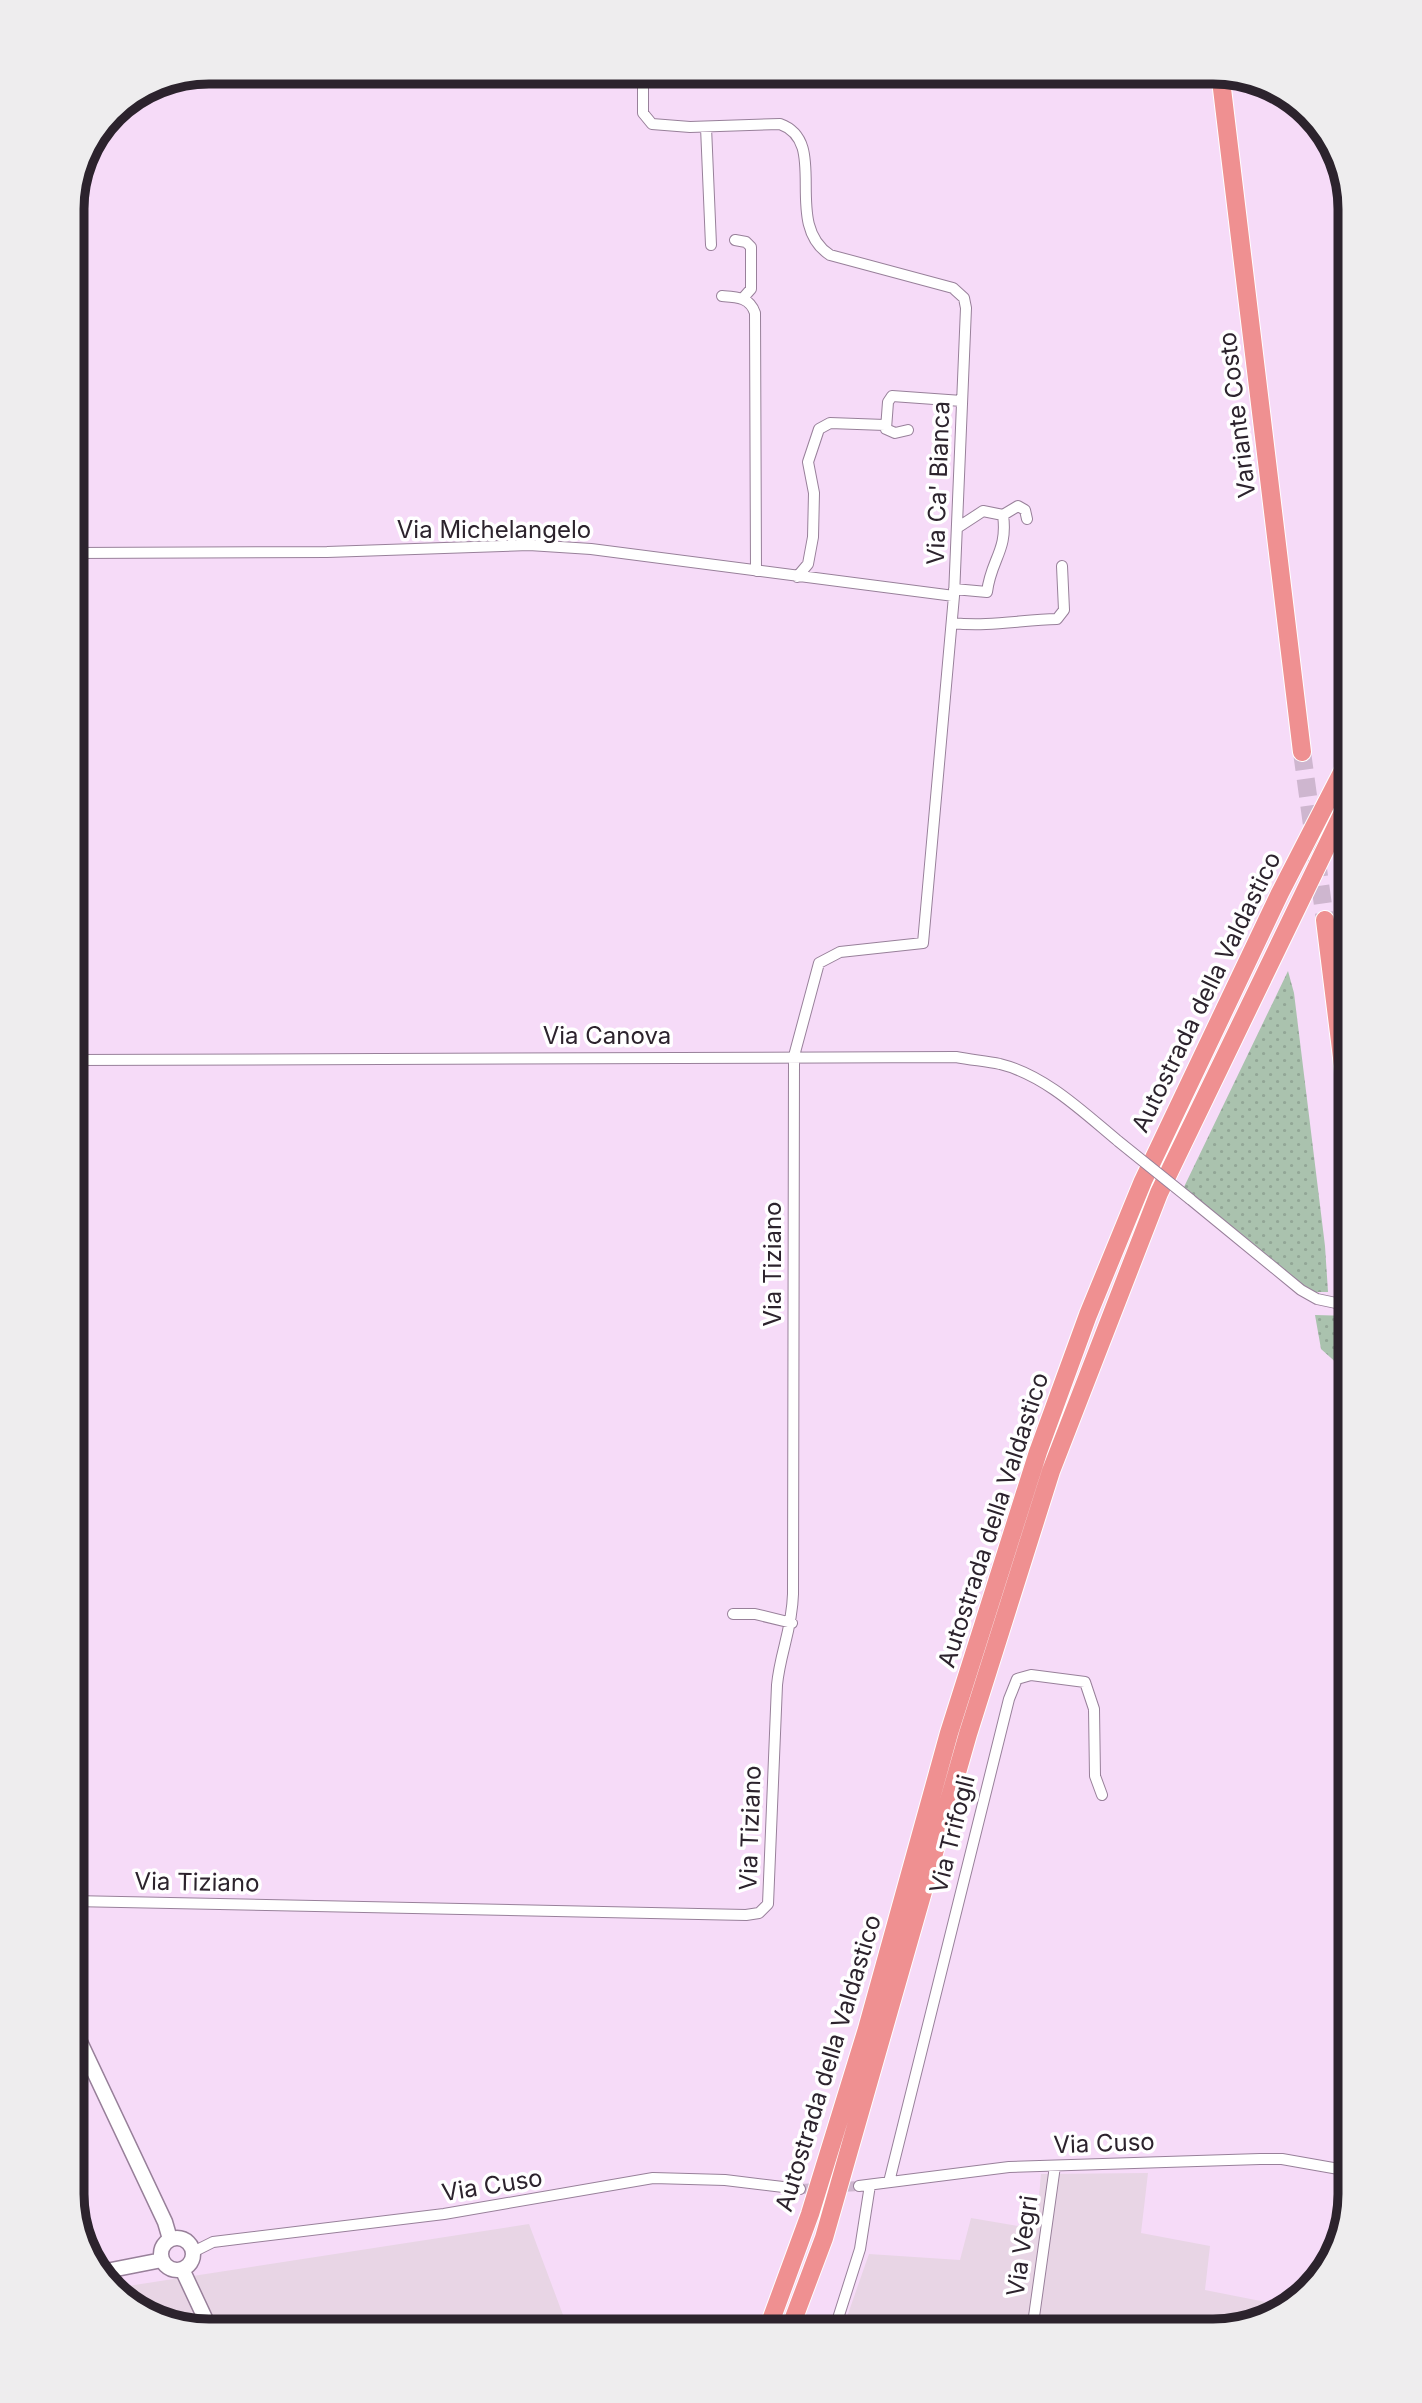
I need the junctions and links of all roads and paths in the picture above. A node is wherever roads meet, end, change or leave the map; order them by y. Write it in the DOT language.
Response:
graph roads {
  1 [pos="644,84"];
  2 [pos="1221,84"];
  3 [pos="706,127"];
  4 [pos="735,240"];
  5 [pos="711,245"];
  6 [pos="722,296"];
  7 [pos="743,299"];
  8 [pos="962,401"];
  9 [pos="885,425"];
  10 [pos="908,430"];
  11 [pos="1003,515"];
  12 [pos="1027,519"];
  13 [pos="957,528"];
  14 [pos="84,553"];
  15 [pos="1062,566"];
  16 [pos="756,571"];
  17 [pos="797,577"];
  18 [pos="954,592"];
  19 [pos="952,623"];
  20 [pos="1303,752"];
  21 [pos="1338,780"];
  22 [pos="1338,823"];
  23 [pos="1325,920"];
  24 [pos="1338,1025"];
  25 [pos="794,1056"];
  26 [pos="84,1059"];
  27 [pos="1338,1303"];
  28 [pos="733,1614"];
  29 [pos="792,1623"];
  30 [pos="1102,1795"];
  31 [pos="84,1901"];
  32 [pos="84,2050"];
  33 [pos="1055,2166"];
  34 [pos="1338,2169"];
  35 [pos="888,2182"];
  36 [pos="870,2185"];
  37 [pos="859,2186"];
  38 [pos="800,2189"];
  39 [pos="170,2239"];
  40 [pos="193,2252"];
  41 [pos="162,2260"];
  42 [pos="182,2269"];
  43 [pos="110,2270"];
  44 [pos="205,2319"];
  45 [pos="771,2319"];
  46 [pos="794,2319"];
  47 [pos="838,2319"];
  48 [pos="1034,2319"];
  1 -- 3 [label="street, Via Ca' Bianca"];
  2 -- 20 [label="highway, Variante Costo"];
  3 -- 5 [label="street"];
  3 -- 8 [label="street, Via Ca' Bianca"];
  4 -- 7 [label="street"];
  6 -- 7 [label="street"];
  7 -- 16 [label="street"];
  8 -- 9 [label="street"];
  8 -- 13 [label="street, Via Ca' Bianca"];
  9 -- 10 [label="street"];
  9 -- 17 [label="street"];
  11 -- 12 [label="street"];
  11 -- 13 [label="street"];
  11 -- 18 [label="street, Via Michelangelo"];
  13 -- 18 [label="street, Via Ca' Bianca"];
  14 -- 16 [label="street, Via Michelangelo"];
  15 -- 19 [label="street"];
  16 -- 17 [label="street, Via Michelangelo"];
  17 -- 18 [label="street, Via Michelangelo"];
  18 -- 19 [label="street, Via Ca' Bianca"];
  19 -- 25 [label="street, Via Ca' Bianca"];
  21 -- 45 [label="highway, Autostrada della Valdastico"];
  22 -- 46 [label="highway, Autostrada della Valdastico"];
  23 -- 24 [label="highway"];
  25 -- 26 [label="street, Via Canova"];
  25 -- 27 [label="street, Via Canova, bridge"];
  25 -- 29 [label="street, Via Tiziano"];
  28 -- 29 [label="street"];
  29 -- 31 [label="street, Via Tiziano"];
  30 -- 35 [label="street, Via Trifogli"];
  32 -- 39 [label="main road"];
  33 -- 34 [label="street, Via Cuso"];
  33 -- 35 [label="street, Via Cuso"];
  33 -- 48 [label="street, Via Vegri"];
  35 -- 36 [label="street, Via Cuso"];
  36 -- 37 [label="street, Via Cuso"];
  36 -- 47 [label="street"];
  38 -- 40 [label="street, Via Cuso"];
  39 -- 40 [label="main road"];
  39 -- 41 [label="main road"];
  40 -- 42 [label="main road"];
  41 -- 42 [label="main road"];
  41 -- 43 [label="main road"];
  42 -- 44 [label="main road"];
}
